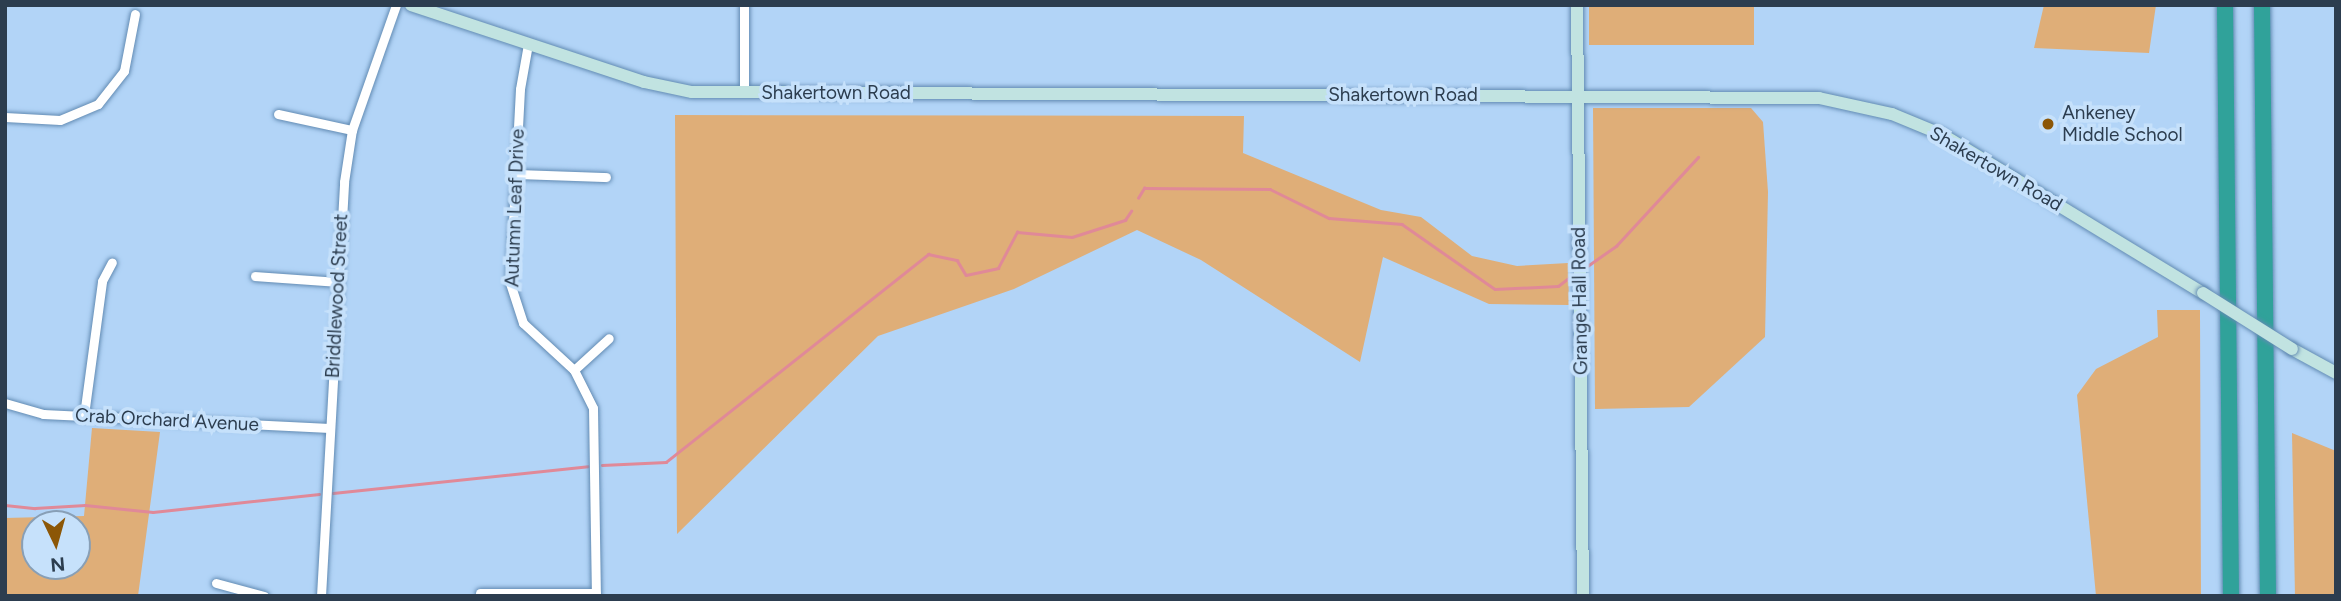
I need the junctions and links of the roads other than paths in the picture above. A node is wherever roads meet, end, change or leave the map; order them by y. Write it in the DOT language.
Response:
graph roads {
  1 [pos="396,5"];
  2 [pos="411,5"];
  3 [pos="744,5"];
  4 [pos="1577,5"];
  5 [pos="2225,5"];
  6 [pos="2262,5"];
  7 [pos="135,14"];
  8 [pos="528,44"];
  9 [pos="744,92"];
  10 [pos="1578,96"];
  11 [pos="278,114"];
  12 [pos="5,117"];
  13 [pos="352,130"];
  14 [pos="516,174"];
  15 [pos="606,177"];
  16 [pos="112,262"];
  17 [pos="255,276"];
  18 [pos="338,282"];
  19 [pos="609,338"];
  20 [pos="574,370"];
  21 [pos="2336,373"];
  22 [pos="5,403"];
  23 [pos="84,415"];
  24 [pos="330,428"];
  25 [pos="216,583"];
  26 [pos="480,593"];
  27 [pos="596,594"];
  28 [pos="264,596"];
  29 [pos="321,596"];
  30 [pos="1583,596"];
  31 [pos="2231,596"];
  32 [pos="2268,596"];
  1 -- 13 [label="street, Briddlewood Street"];
  2 -- 8 [label="street, Shakertown Road"];
  3 -- 9 [label="street"];
  4 -- 10 [label="street, Grange Hall Road"];
  5 -- 31 [label="highway"];
  6 -- 32 [label="highway"];
  7 -- 12 [label="street"];
  8 -- 9 [label="street, Shakertown Road"];
  8 -- 14 [label="street, Autumn Leaf Drive"];
  9 -- 10 [label="street, Shakertown Road"];
  10 -- 21 [label="street, Shakertown Road, bridge"];
  10 -- 30 [label="street, Grange Hall Road"];
  11 -- 13 [label="street"];
  13 -- 18 [label="street, Briddlewood Street"];
  14 -- 15 [label="street"];
  14 -- 20 [label="street, Autumn Leaf Drive"];
  16 -- 23 [label="street"];
  17 -- 18 [label="street"];
  18 -- 24 [label="street, Briddlewood Street"];
  19 -- 20 [label="street"];
  20 -- 27 [label="street, Autumn Leaf Drive"];
  22 -- 23 [label="street, Crab Orchard Avenue"];
  23 -- 24 [label="street, Crab Orchard Avenue"];
  24 -- 29 [label="street, Briddlewood Street"];
  25 -- 28 [label="street"];
  26 -- 27 [label="street"];
}
